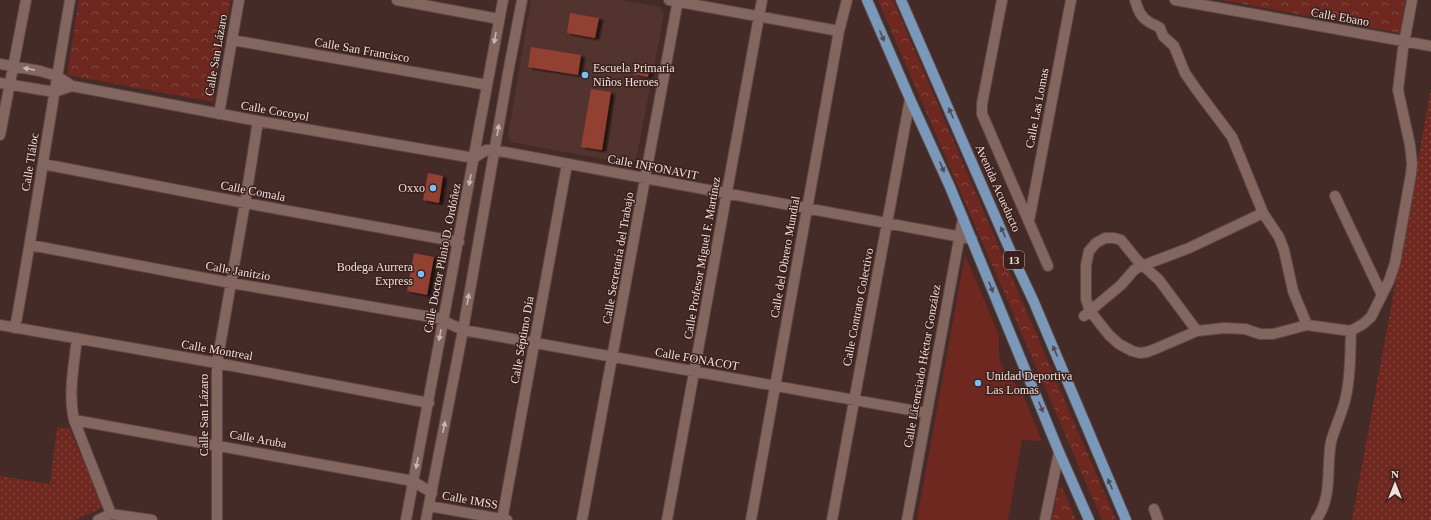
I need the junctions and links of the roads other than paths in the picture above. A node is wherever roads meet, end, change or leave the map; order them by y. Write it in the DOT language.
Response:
graph roads {
  1 [pos="26,0"];
  2 [pos="70,0"];
  3 [pos="239,0"];
  4 [pos="397,0"];
  5 [pos="503,0"];
  6 [pos="522,0"];
  7 [pos="762,0"];
  8 [pos="847,0"];
  9 [pos="867,0"];
  10 [pos="901,0"];
  11 [pos="1002,0"];
  12 [pos="1071,0"];
  13 [pos="1136,0"];
  14 [pos="1174,0"];
  15 [pos="1412,0"];
  16 [pos="675,1"];
  17 [pos="759,16"];
  18 [pos="499,19"];
  19 [pos="840,31"];
  20 [pos="232,40"];
  21 [pos="1405,42"];
  22 [pos="1431,46"];
  23 [pos="0,64"];
  24 [pos="13,67"];
  25 [pos="490,70"];
  26 [pos="508,73"];
  27 [pos="57,76"];
  28 [pos="5,84"];
  29 [pos="487,85"];
  30 [pos="72,86"];
  31 [pos="54,92"];
  32 [pos="910,100"];
  33 [pos="219,114"];
  34 [pos="258,121"];
  35 [pos="0,135"];
  36 [pos="494,150"];
  37 [pos="474,158"];
  38 [pos="44,164"];
  39 [pos="567,164"];
  40 [pos="645,178"];
  41 [pos="727,194"];
  42 [pos="1334,196"];
  43 [pos="245,203"];
  44 [pos="807,209"];
  45 [pos="1263,213"];
  46 [pos="963,218"];
  47 [pos="1029,221"];
  48 [pos="887,224"];
  49 [pos="959,237"];
  50 [pos="972,240"];
  51 [pos="459,242"];
  52 [pos="30,245"];
  53 [pos="1048,266"];
  54 [pos="1143,266"];
  55 [pos="231,283"];
  56 [pos="1382,295"];
  57 [pos="1087,313"];
  58 [pos="443,319"];
  59 [pos="0,325"];
  60 [pos="1307,325"];
  61 [pos="15,328"];
  62 [pos="463,330"];
  63 [pos="1197,331"];
  64 [pos="1351,331"];
  65 [pos="77,338"];
  66 [pos="534,343"];
  67 [pos="612,357"];
  68 [pos="217,363"];
  69 [pos="694,372"];
  70 [pos="775,386"];
  71 [pos="854,400"];
  72 [pos="429,403"];
  73 [pos="927,413"];
  74 [pos="74,420"];
  75 [pos="216,445"];
  76 [pos="1059,452"];
  77 [pos="413,481"];
  78 [pos="432,493"];
  79 [pos="429,506"];
  80 [pos="1154,509"];
  81 [pos="111,514"];
  82 [pos="98,520"];
  83 [pos="152,520"];
  84 [pos="217,520"];
  85 [pos="406,520"];
  86 [pos="426,520"];
  87 [pos="504,520"];
  88 [pos="582,520"];
  89 [pos="667,520"];
  90 [pos="751,520"];
  91 [pos="832,520"];
  92 [pos="907,520"];
  93 [pos="1045,520"];
  94 [pos="1089,520"];
  95 [pos="1126,520"];
  96 [pos="1158,520"];
  97 [pos="1316,520"];
  1 -- 24 [label="street"];
  2 -- 27 [label="street, Calle Tláloc"];
  3 -- 20 [label="street, Calle San Lázaro"];
  4 -- 18 [label="street"];
  5 -- 18 [label="street, Calle Doctor Plinio D. Ordóñez"];
  6 -- 26 [label="street"];
  7 -- 17 [label="street, Calle Profesor Miguel F. Martínez"];
  8 -- 19 [label="street, Calle del Obrero Mundial"];
  9 -- 32 [label="main road, one-way"];
  95 -- 10 [label="main road, Avenida Acueducto / 13, one-way"];
  11 -- 47 [label="street"];
  12 -- 47 [label="street, Calle Las Lomas"];
  13 -- 45 [label="street"];
  14 -- 21 [label="street, Calle Ebano"];
  15 -- 21 [label="street"];
  16 -- 17 [label="street"];
  16 -- 40 [label="street, Calle Secretaría del Trabajo"];
  17 -- 19 [label="street"];
  17 -- 41 [label="street, Calle Profesor Miguel F. Martínez"];
  18 -- 25 [label="street, Calle Doctor Plinio D. Ordóñez, one-way"];
  19 -- 44 [label="street, Calle del Obrero Mundial"];
  20 -- 29 [label="street, Calle San Francisco"];
  20 -- 33 [label="street, Calle San Lázaro"];
  21 -- 22 [label="street, Calle Ebano"];
  21 -- 56 [label="street"];
  23 -- 24 [label="street, Calle Cocoyol"];
  27 -- 24 [label="street, Calle Cocoyol, one-way"];
  24 -- 28 [label="street"];
  25 -- 26 [label="street"];
  25 -- 29 [label="street, Calle Doctor Plinio D. Ordóñez"];
  36 -- 26 [label="street, one-way"];
  27 -- 30 [label="street, Calle Cocoyol"];
  27 -- 31 [label="street, Calle Tláloc"];
  28 -- 31 [label="street"];
  28 -- 35 [label="street"];
  29 -- 37 [label="street, Calle Doctor Plinio D. Ordóñez"];
  30 -- 31 [label="street, Calle Cocoyol"];
  30 -- 33 [label="street, Calle Cocoyol"];
  31 -- 38 [label="street, Calle Tláloc"];
  32 -- 46 [label="main road, one-way"];
  32 -- 48 [label="street, Calle Contrato Colectivo"];
  33 -- 34 [label="street, Calle Cocoyol"];
  34 -- 37 [label="street, Calle Cocoyol"];
  34 -- 43 [label="street, Calle San Lázaro"];
  36 -- 37 [label="street"];
  36 -- 39 [label="street, Calle INFONAVIT"];
  62 -- 36 [label="street, one-way"];
  37 -- 51 [label="street, Calle Doctor Plinio D. Ordóñez, one-way"];
  38 -- 43 [label="street, Calle Comala"];
  38 -- 52 [label="street, Calle Tláloc"];
  39 -- 40 [label="street, Calle INFONAVIT"];
  39 -- 66 [label="street, Calle Séptimo Día"];
  40 -- 41 [label="street, Calle INFONAVIT"];
  40 -- 67 [label="street, Calle Secretaría del Trabajo"];
  41 -- 44 [label="street, Calle INFONAVIT"];
  41 -- 69 [label="street, Calle Profesor Miguel F. Martínez"];
  42 -- 56 [label="street"];
  43 -- 51 [label="street, Calle Comala"];
  43 -- 55 [label="street, Calle San Lázaro"];
  44 -- 48 [label="street, Calle INFONAVIT"];
  44 -- 70 [label="street, Calle del Obrero Mundial"];
  45 -- 54 [label="street"];
  45 -- 60 [label="street"];
  46 -- 49 [label="street, Calle Licenciado Héctor González"];
  46 -- 50 [label="main road"];
  47 -- 53 [label="street"];
  48 -- 49 [label="street, Calle INFONAVIT"];
  48 -- 71 [label="street, Calle Contrato Colectivo"];
  49 -- 50 [label="street, Calle INFONAVIT"];
  49 -- 73 [label="street, Calle Licenciado Héctor González"];
  50 -- 76 [label="main road, one-way"];
  51 -- 58 [label="street, Calle Doctor Plinio D. Ordóñez"];
  52 -- 55 [label="street, Calle Janitzio"];
  52 -- 61 [label="street, Calle Tláloc"];
  54 -- 57 [label="street"];
  54 -- 57 [label="street"];
  54 -- 63 [label="street"];
  55 -- 58 [label="street, Calle Janitzio"];
  55 -- 68 [label="street, Calle San Lázaro"];
  56 -- 64 [label="street"];
  57 -- 63 [label="street"];
  58 -- 62 [label="street, Calle Janitzio"];
  58 -- 72 [label="street, Calle Doctor Plinio D. Ordóñez, one-way"];
  59 -- 61 [label="street, Calle Montreal"];
  60 -- 63 [label="street"];
  60 -- 64 [label="street"];
  61 -- 65 [label="street, Calle Montreal"];
  62 -- 66 [label="street, Calle FONACOT"];
  78 -- 62 [label="street, one-way"];
  64 -- 97 [label="street"];
  65 -- 68 [label="street, Calle Montreal"];
  65 -- 74 [label="street"];
  66 -- 67 [label="street, Calle FONACOT"];
  66 -- 87 [label="street, Calle Séptimo Día"];
  67 -- 69 [label="street, Calle FONACOT"];
  67 -- 88 [label="street, Calle Secretaría del Trabajo"];
  68 -- 72 [label="street, Calle Montreal"];
  68 -- 75 [label="street, Calle San Lázaro"];
  69 -- 70 [label="street, Calle FONACOT"];
  69 -- 89 [label="street, Calle Profesor Miguel F. Martínez"];
  70 -- 71 [label="street, Calle FONACOT"];
  70 -- 90 [label="street, Calle del Obrero Mundial"];
  71 -- 73 [label="street, Calle FONACOT"];
  71 -- 91 [label="street, Calle Contrato Colectivo"];
  72 -- 77 [label="street, Calle Doctor Plinio D. Ordóñez, one-way"];
  73 -- 92 [label="street, Calle Licenciado Héctor González"];
  74 -- 75 [label="street, Calle Aruba"];
  74 -- 81 [label="street"];
  75 -- 77 [label="street, Calle Aruba"];
  75 -- 84 [label="street, Calle San Lázaro"];
  76 -- 93 [label="street"];
  76 -- 94 [label="main road"];
  77 -- 78 [label="street"];
  77 -- 85 [label="street, Calle Doctor Plinio D. Ordóñez"];
  78 -- 79 [label="street"];
  79 -- 86 [label="street"];
  79 -- 87 [label="street, Calle IMSS"];
  80 -- 96 [label="street"];
  81 -- 82 [label="street"];
  81 -- 83 [label="street"];
}
